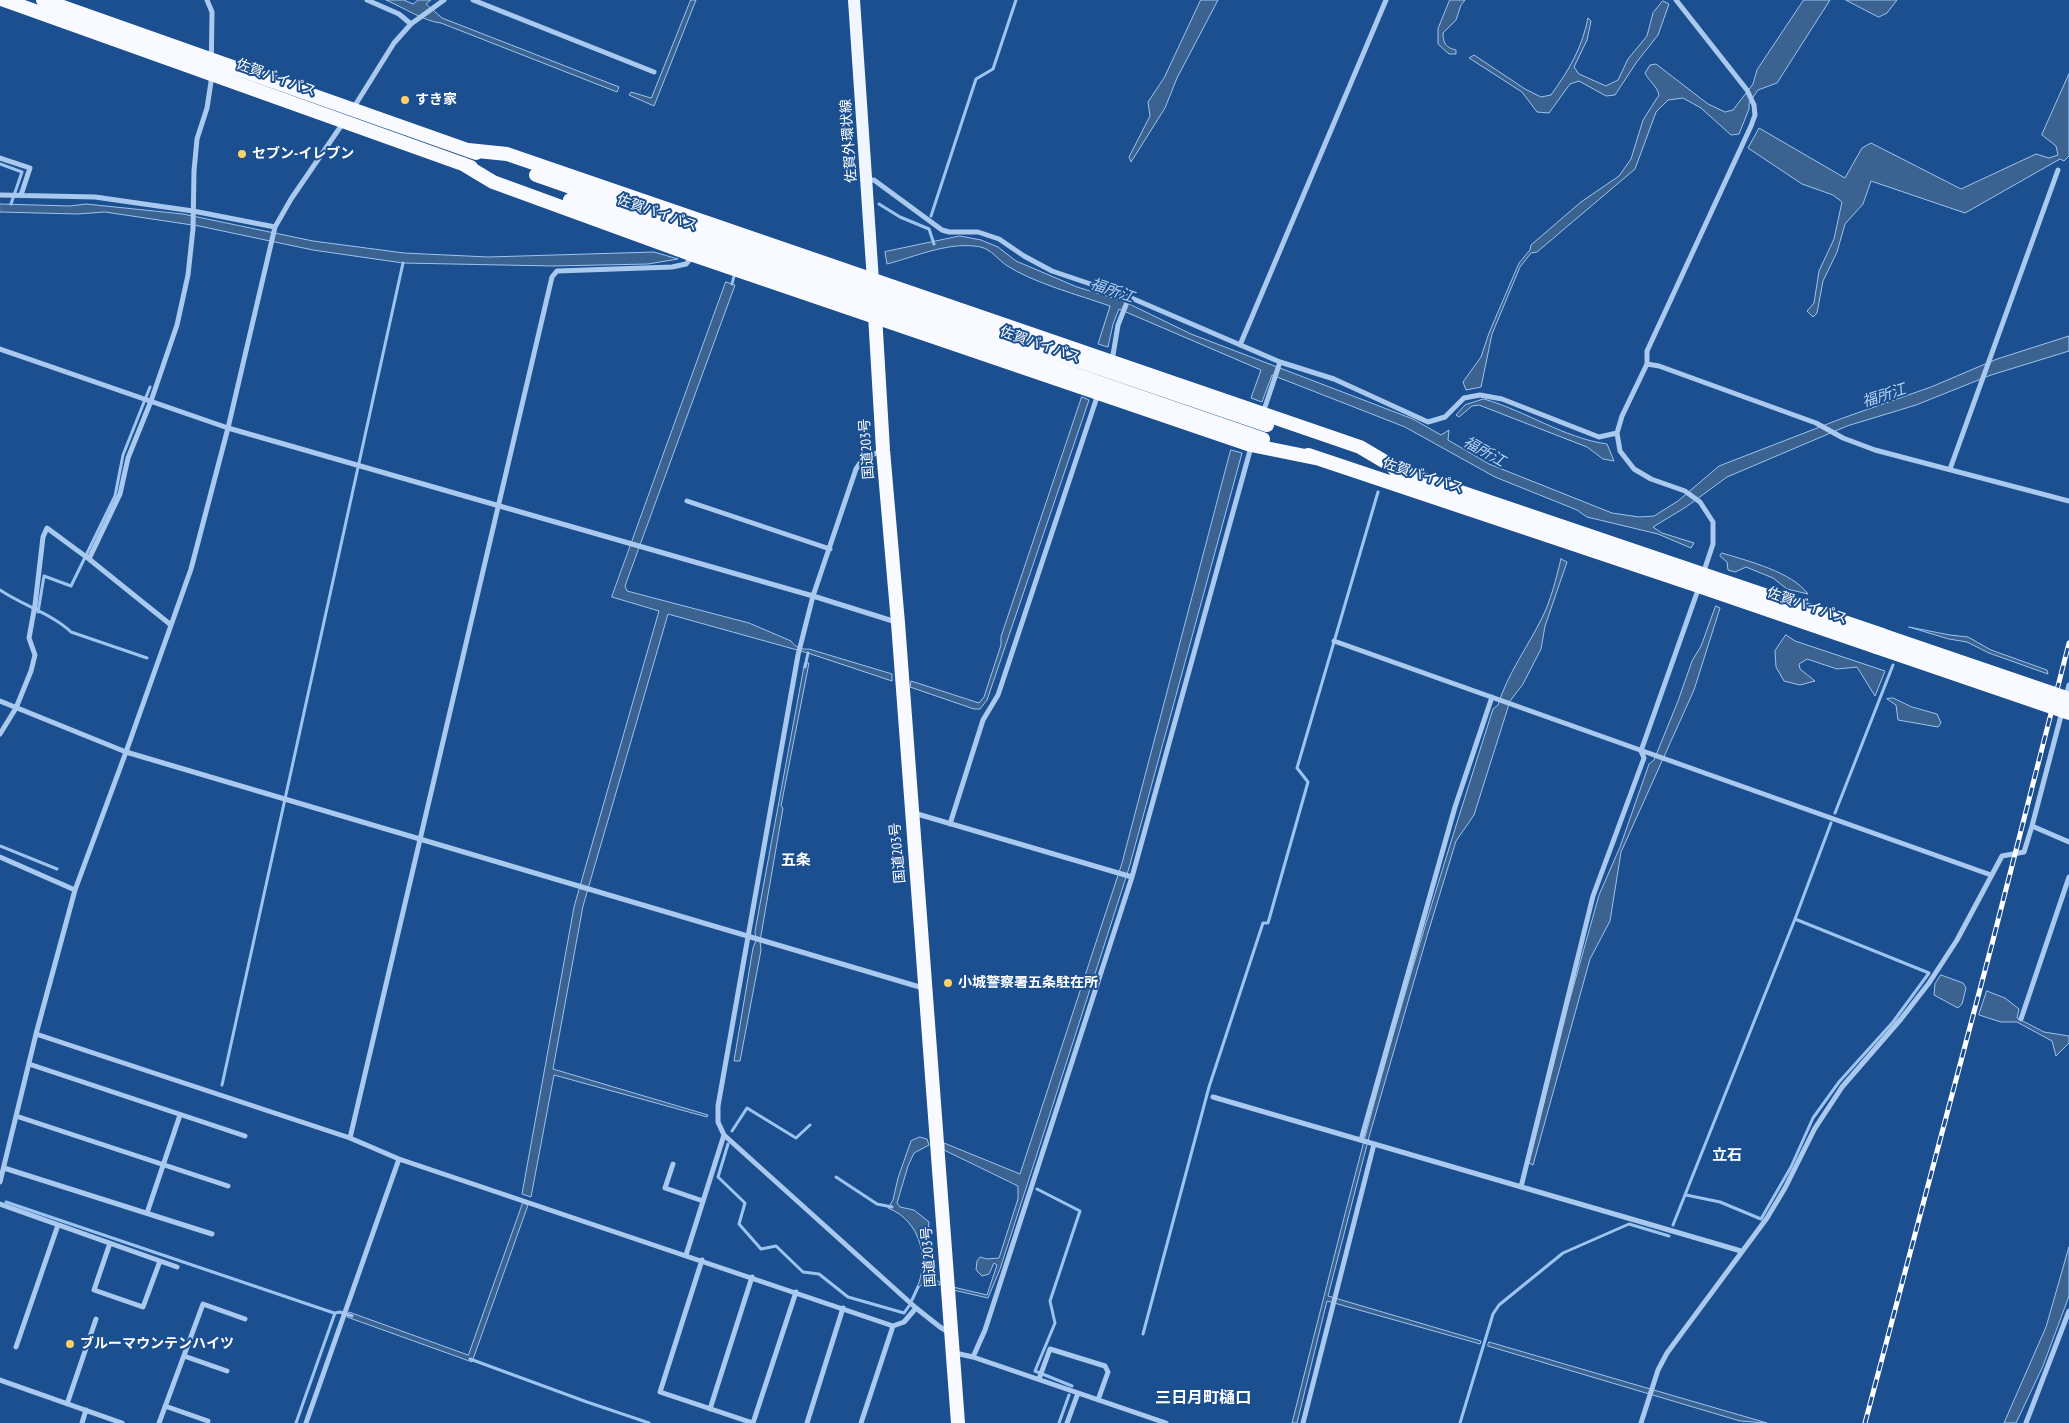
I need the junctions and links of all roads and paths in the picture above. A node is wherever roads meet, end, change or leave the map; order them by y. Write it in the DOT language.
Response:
graph roads {
  1 [pos="4,0"];
  2 [pos="43,0"];
  3 [pos="207,0"];
  4 [pos="367,0"];
  5 [pos="444,0"];
  6 [pos="473,0"];
  7 [pos="854,0"];
  8 [pos="1386,0"];
  9 [pos="1676,0"];
  10 [pos="411,24"];
  11 [pos="211,66"];
  12 [pos="654,72"];
  13 [pos="349,115"];
  14 [pos="465,157"];
  15 [pos="0,158"];
  16 [pos="2058,170"];
  17 [pos="867,180"];
  18 [pos="0,195"];
  19 [pos="21,195"];
  20 [pos="616,210"];
  21 [pos="193,211"];
  22 [pos="275,227"];
  23 [pos="693,255"];
  24 [pos="873,281"];
  25 [pos="1130,297"];
  26 [pos="876,316"];
  27 [pos="1240,345"];
  28 [pos="0,349"];
  29 [pos="1112,360"];
  30 [pos="1280,362"];
  31 [pos="1647,364"];
  32 [pos="1100,392"];
  33 [pos="151,401"];
  34 [pos="1265,420"];
  35 [pos="228,428"];
  36 [pos="1617,434"];
  37 [pos="1257,442"];
  38 [pos="883,450"];
  39 [pos="1950,469"];
  40 [pos="686,501"];
  41 [pos="2069,501"];
  42 [pos="499,507"];
  43 [pos="830,549"];
  44 [pos="89,559"];
  45 [pos="1701,579"];
  46 [pos="813,596"];
  47 [pos="898,623"];
  48 [pos="170,625"];
  49 [pos="1334,641"];
  50 [pos="1879,641"];
  51 [pos="2069,685"];
  52 [pos="1495,698"];
  53 [pos="2069,699"];
  54 [pos="0,701"];
  55 [pos="16,708"];
  56 [pos="2069,713"];
  57 [pos="0,734"];
  58 [pos="1641,751"];
  59 [pos="126,752"];
  60 [pos="911,812"];
  61 [pos="950,824"];
  62 [pos="2032,826"];
  63 [pos="421,840"];
  64 [pos="2069,842"];
  65 [pos="0,856"];
  66 [pos="1991,875"];
  67 [pos="1132,877"];
  68 [pos="2069,877"];
  69 [pos="75,890"];
  70 [pos="749,938"];
  71 [pos="926,989"];
  72 [pos="2021,1019"];
  73 [pos="36,1034"];
  74 [pos="29,1064"];
  75 [pos="1213,1097"];
  76 [pos="180,1115"];
  77 [pos="16,1116"];
  78 [pos="724,1135"];
  79 [pos="245,1136"];
  80 [pos="350,1138"];
  81 [pos="1361,1140"];
  82 [pos="1374,1144"];
  83 [pos="399,1159"];
  84 [pos="163,1164"];
  85 [pos="673,1164"];
  86 [pos="4,1168"];
  87 [pos="0,1182"];
  88 [pos="228,1186"];
  89 [pos="1521,1187"];
  90 [pos="703,1201"];
  91 [pos="0,1204"];
  92 [pos="147,1213"];
  93 [pos="58,1225"];
  94 [pos="212,1234"];
  95 [pos="110,1243"];
  96 [pos="1741,1251"];
  97 [pos="686,1255"];
  98 [pos="702,1260"];
  99 [pos="160,1261"];
  100 [pos="177,1267"];
  101 [pos="752,1277"];
  102 [pos="796,1292"];
  103 [pos="844,1308"];
  104 [pos="916,1308"];
  105 [pos="2069,1311"];
  106 [pos="96,1319"];
  107 [pos="245,1319"];
  108 [pos="893,1326"];
  109 [pos="950,1333"];
  110 [pos="16,1347"];
  111 [pos="953,1353"];
  112 [pos="184,1356"];
  113 [pos="972,1357"];
  114 [pos="227,1371"];
  115 [pos="1038,1379"];
  116 [pos="0,1380"];
  117 [pos="1078,1393"];
  118 [pos="1098,1400"];
  119 [pos="66,1404"];
  120 [pos="165,1406"];
  121 [pos="710,1408"];
  122 [pos="86,1410"];
  123 [pos="208,1421"];
  124 [pos="82,1423"];
  125 [pos="122,1423"];
  126 [pos="159,1423"];
  127 [pos="306,1423"];
  128 [pos="753,1423"];
  129 [pos="807,1423"];
  130 [pos="861,1423"];
  131 [pos="958,1423"];
  132 [pos="1068,1423"];
  133 [pos="1166,1423"];
  134 [pos="1303,1423"];
  135 [pos="1641,1423"];
  136 [pos="2026,1423"];
  1 -- 11 [label="highway, 佐賀バイパス"];
  2 -- 11 [label="highway, 佐賀バイパス"];
  3 -- 11 [label="street"];
  4 -- 10 [label="street"];
  5 -- 10 [label="street"];
  6 -- 12 [label="street"];
  7 -- 17 [label="main road, 佐賀外環状線"];
  8 -- 27 [label="street"];
  9 -- 31 [label="street"];
  10 -- 13 [label="street"];
  11 -- 13 [label="highway, 佐賀バイパス"];
  11 -- 21 [label="street"];
  13 -- 14 [label="highway, 佐賀バイパス"];
  13 -- 22 [label="street"];
  14 -- 20 [label="highway, 佐賀バイパス"];
  14 -- 23 [label="highway"];
  14 -- 24 [label="highway"];
  15 -- 19 [label="street"];
  16 -- 39 [label="street"];
  17 -- 24 [label="main road, 佐賀外環状線"];
  17 -- 25 [label="street"];
  18 -- 19 [label="street"];
  19 -- 21 [label="street"];
  20 -- 34 [label="highway, 佐賀バイパス, bridge"];
  20 -- 37 [label="highway, 佐賀バイパス, bridge"];
  21 -- 22 [label="street"];
  21 -- 33 [label="street"];
  22 -- 35 [label="street"];
  23 -- 26 [label="highway"];
  23 -- 42 [label="street"];
  24 -- 26 [label="highway, 国道203号"];
  24 -- 29 [label="highway"];
  25 -- 27 [label="street"];
  25 -- 29 [label="street"];
  26 -- 32 [label="highway"];
  26 -- 38 [label="highway, 国道203号"];
  27 -- 30 [label="street"];
  28 -- 33 [label="street"];
  29 -- 34 [label="highway"];
  30 -- 34 [label="street"];
  30 -- 36 [label="street"];
  31 -- 36 [label="street"];
  31 -- 39 [label="street"];
  32 -- 37 [label="highway"];
  32 -- 61 [label="street"];
  33 -- 35 [label="street"];
  33 -- 44 [label="street"];
  34 -- 37 [label="street"];
  34 -- 45 [label="highway, 佐賀バイパス"];
  35 -- 42 [label="street"];
  35 -- 48 [label="street"];
  36 -- 45 [label="street"];
  37 -- 45 [label="highway, 佐賀バイパス"];
  37 -- 67 [label="street"];
  38 -- 43 [label="street"];
  38 -- 47 [label="highway, 国道203号"];
  39 -- 41 [label="street"];
  40 -- 43 [label="street"];
  42 -- 46 [label="street"];
  42 -- 63 [label="street"];
  43 -- 46 [label="street"];
  44 -- 48 [label="street"];
  44 -- 55 [label="street"];
  45 -- 50 [label="highway, 佐賀バイパス"];
  45 -- 58 [label="street"];
  46 -- 47 [label="street"];
  46 -- 70 [label="street"];
  47 -- 60 [label="highway, 国道203号"];
  48 -- 59 [label="street"];
  49 -- 52 [label="street"];
  50 -- 53 [label="highway, 佐賀バイパス, bridge"];
  50 -- 56 [label="highway, 佐賀バイパス, bridge"];
  51 -- 62 [label="street"];
  52 -- 58 [label="street"];
  52 -- 81 [label="street"];
  54 -- 55 [label="street"];
  55 -- 57 [label="street"];
  55 -- 59 [label="street"];
  58 -- 66 [label="street"];
  58 -- 89 [label="street"];
  59 -- 63 [label="street"];
  59 -- 69 [label="street"];
  60 -- 61 [label="street"];
  60 -- 71 [label="highway, 国道203号"];
  61 -- 67 [label="street"];
  62 -- 64 [label="street"];
  62 -- 66 [label="street"];
  63 -- 70 [label="street"];
  63 -- 80 [label="street"];
  65 -- 69 [label="street"];
  66 -- 96 [label="street"];
  67 -- 113 [label="street"];
  68 -- 72 [label="street"];
  69 -- 73 [label="street"];
  70 -- 71 [label="street"];
  70 -- 78 [label="street"];
  71 -- 109 [label="highway, 国道203号"];
  73 -- 74 [label="street"];
  73 -- 80 [label="street"];
  74 -- 76 [label="street"];
  74 -- 77 [label="street"];
  75 -- 81 [label="street"];
  76 -- 79 [label="street"];
  76 -- 84 [label="street"];
  77 -- 84 [label="street"];
  77 -- 86 [label="street"];
  78 -- 90 [label="street"];
  78 -- 104 [label="street"];
  80 -- 83 [label="street"];
  81 -- 82 [label="street"];
  82 -- 89 [label="street"];
  82 -- 134 [label="street"];
  83 -- 97 [label="street"];
  83 -- 127 [label="street"];
  84 -- 88 [label="street"];
  84 -- 92 [label="street"];
  85 -- 90 [label="street"];
  86 -- 87 [label="street"];
  86 -- 92 [label="street"];
  89 -- 96 [label="street"];
  90 -- 97 [label="street"];
  91 -- 93 [label="street"];
  92 -- 94 [label="street"];
  93 -- 95 [label="street"];
  93 -- 110 [label="street"];
  95 -- 99 [label="street"];
  95 -- 99 [label="street"];
  96 -- 135 [label="street"];
  97 -- 98 [label="street"];
  98 -- 101 [label="street"];
  98 -- 121 [label="street"];
  99 -- 100 [label="street"];
  101 -- 102 [label="street"];
  101 -- 121 [label="street"];
  102 -- 103 [label="street"];
  102 -- 128 [label="street"];
  103 -- 108 [label="street"];
  103 -- 129 [label="street"];
  104 -- 108 [label="street"];
  104 -- 109 [label="street"];
  105 -- 136 [label="street"];
  106 -- 119 [label="street"];
  107 -- 112 [label="street"];
  108 -- 130 [label="street"];
  109 -- 111 [label="highway, 国道203号"];
  111 -- 113 [label="street"];
  111 -- 131 [label="highway, 国道203号"];
  112 -- 114 [label="street"];
  112 -- 120 [label="street"];
  113 -- 115 [label="street"];
  115 -- 117 [label="street"];
  115 -- 118 [label="street"];
  116 -- 119 [label="street"];
  117 -- 118 [label="street"];
  117 -- 132 [label="street"];
  118 -- 133 [label="street"];
  119 -- 122 [label="street"];
  120 -- 123 [label="street"];
  120 -- 126 [label="street"];
  121 -- 128 [label="street"];
  122 -- 124 [label="street"];
  122 -- 125 [label="street"];
}
